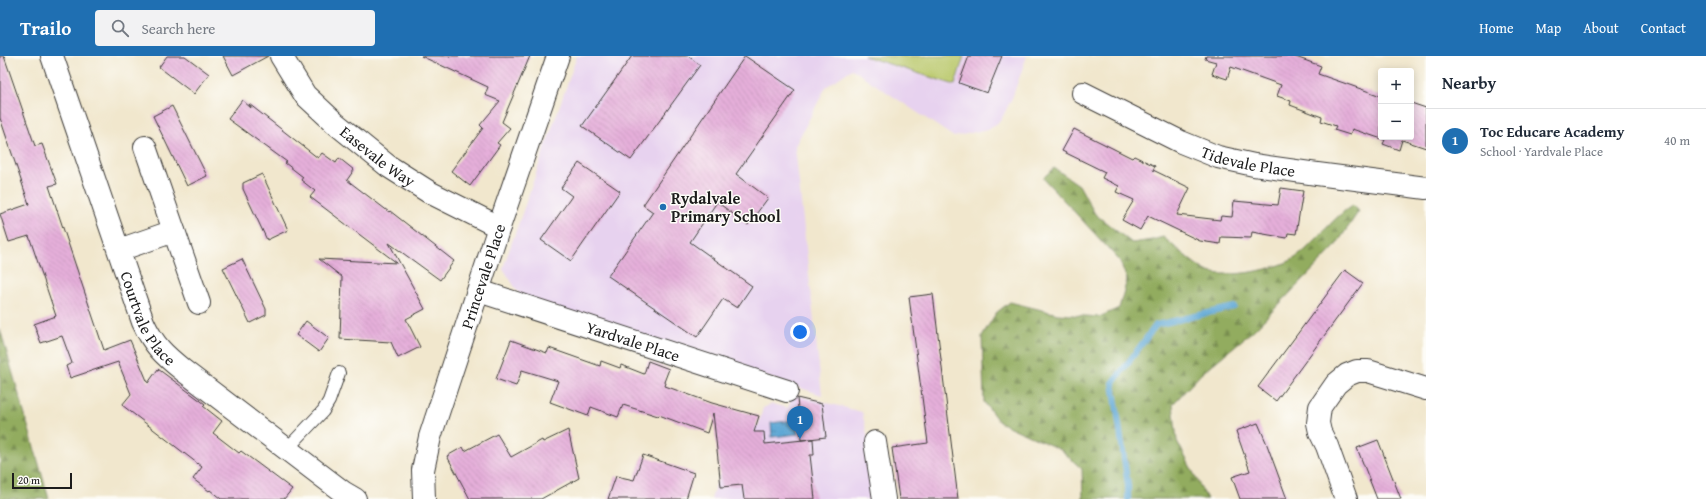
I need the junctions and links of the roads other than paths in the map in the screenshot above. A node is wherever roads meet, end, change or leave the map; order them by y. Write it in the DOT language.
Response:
graph roads {
  1 [pos="52,56"];
  2 [pos="281,56"];
  3 [pos="558,56"];
  4 [pos="1083,93"];
  5 [pos="145,147"];
  6 [pos="1426,188"];
  7 [pos="499,227"];
  8 [pos="174,231"];
  9 [pos="119,250"];
  10 [pos="479,291"];
  11 [pos="199,304"];
  12 [pos="339,373"];
  13 [pos="1426,389"];
  14 [pos="786,391"];
  15 [pos="875,442"];
  16 [pos="287,449"];
  17 [pos="355,499"];
  18 [pos="424,499"];
  19 [pos="884,499"];
  20 [pos="1346,499"];
  1 -- 9 [label="street, Courtvale Place"];
  2 -- 7 [label="street, Easevale Way"];
  3 -- 7 [label="street, Princevale Place"];
  4 -- 6 [label="street, Tidevale Place"];
  5 -- 8 [label="street"];
  7 -- 10 [label="street, Princevale Place"];
  8 -- 9 [label="street"];
  8 -- 11 [label="street"];
  9 -- 16 [label="street, Courtvale Place"];
  10 -- 14 [label="street, Yardvale Place"];
  10 -- 18 [label="street, Princevale Place"];
  12 -- 16 [label="lane"];
  13 -- 20 [label="street"];
  15 -- 19 [label="street"];
  16 -- 17 [label="street, Courtvale Place"];
}
